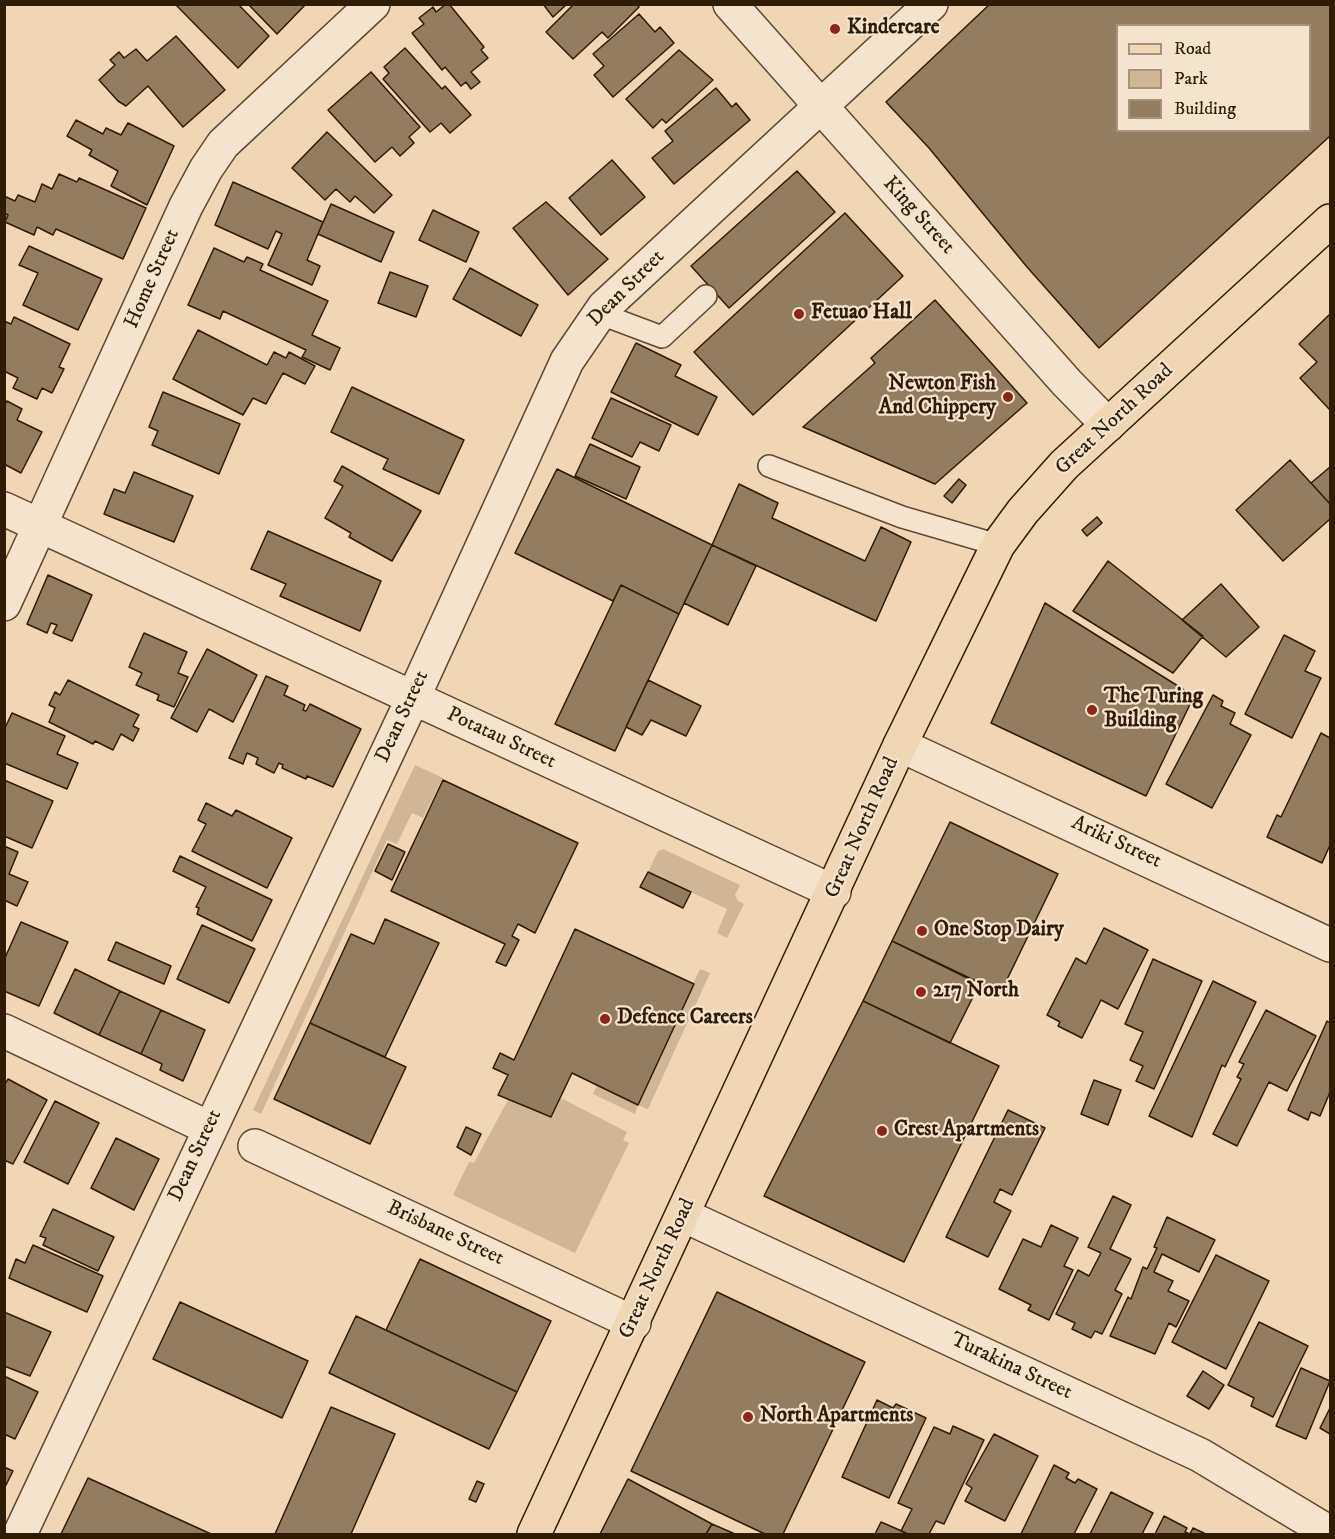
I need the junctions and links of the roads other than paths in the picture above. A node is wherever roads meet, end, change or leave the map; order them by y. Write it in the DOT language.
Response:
graph roads {
  1 [pos="373,4"];
  2 [pos="730,4"];
  3 [pos="931,4"];
  4 [pos="821,106"];
  5 [pos="1330,221"];
  6 [pos="706,296"];
  7 [pos="598,314"];
  8 [pos="1108,425"];
  9 [pos="769,466"];
  10 [pos="4,509"];
  11 [pos="40,526"];
  12 [pos="998,545"];
  13 [pos="4,604"];
  14 [pos="412,698"];
  15 [pos="900,745"];
  16 [pos="834,892"];
  17 [pos="1330,945"];
  18 [pos="4,1031"];
  19 [pos="209,1128"];
  20 [pos="255,1146"];
  21 [pos="683,1215"];
  22 [pos="634,1323"];
  23 [pos="1330,1533"];
  24 [pos="20,1534"];
  25 [pos="534,1534"];
  1 -- 11 [label="street, Home Street"];
  2 -- 4 [label="street, King Street"];
  3 -- 4 [label="street, Dean Street"];
  4 -- 7 [label="street, Dean Street"];
  4 -- 8 [label="street, King Street"];
  5 -- 8 [label="main road, Great North Road"];
  6 -- 7 [label="lane"];
  7 -- 14 [label="street, Dean Street"];
  8 -- 12 [label="main road, Great North Road"];
  9 -- 12 [label="lane"];
  10 -- 11 [label="street, Potatau Street"];
  11 -- 13 [label="street, Home Street"];
  11 -- 14 [label="street, Potatau Street"];
  12 -- 15 [label="main road, Great North Road"];
  14 -- 16 [label="street, Potatau Street"];
  14 -- 19 [label="street, Dean Street"];
  15 -- 16 [label="main road, Great North Road"];
  15 -- 17 [label="street, Ariki Street"];
  16 -- 21 [label="main road, Great North Road"];
  18 -- 19 [label="street"];
  19 -- 24 [label="street, Dean Street"];
  20 -- 22 [label="street, Brisbane Street"];
  21 -- 22 [label="main road, Great North Road"];
  21 -- 23 [label="street, Turakina Street"];
  22 -- 25 [label="main road, Great North Road"];
}
